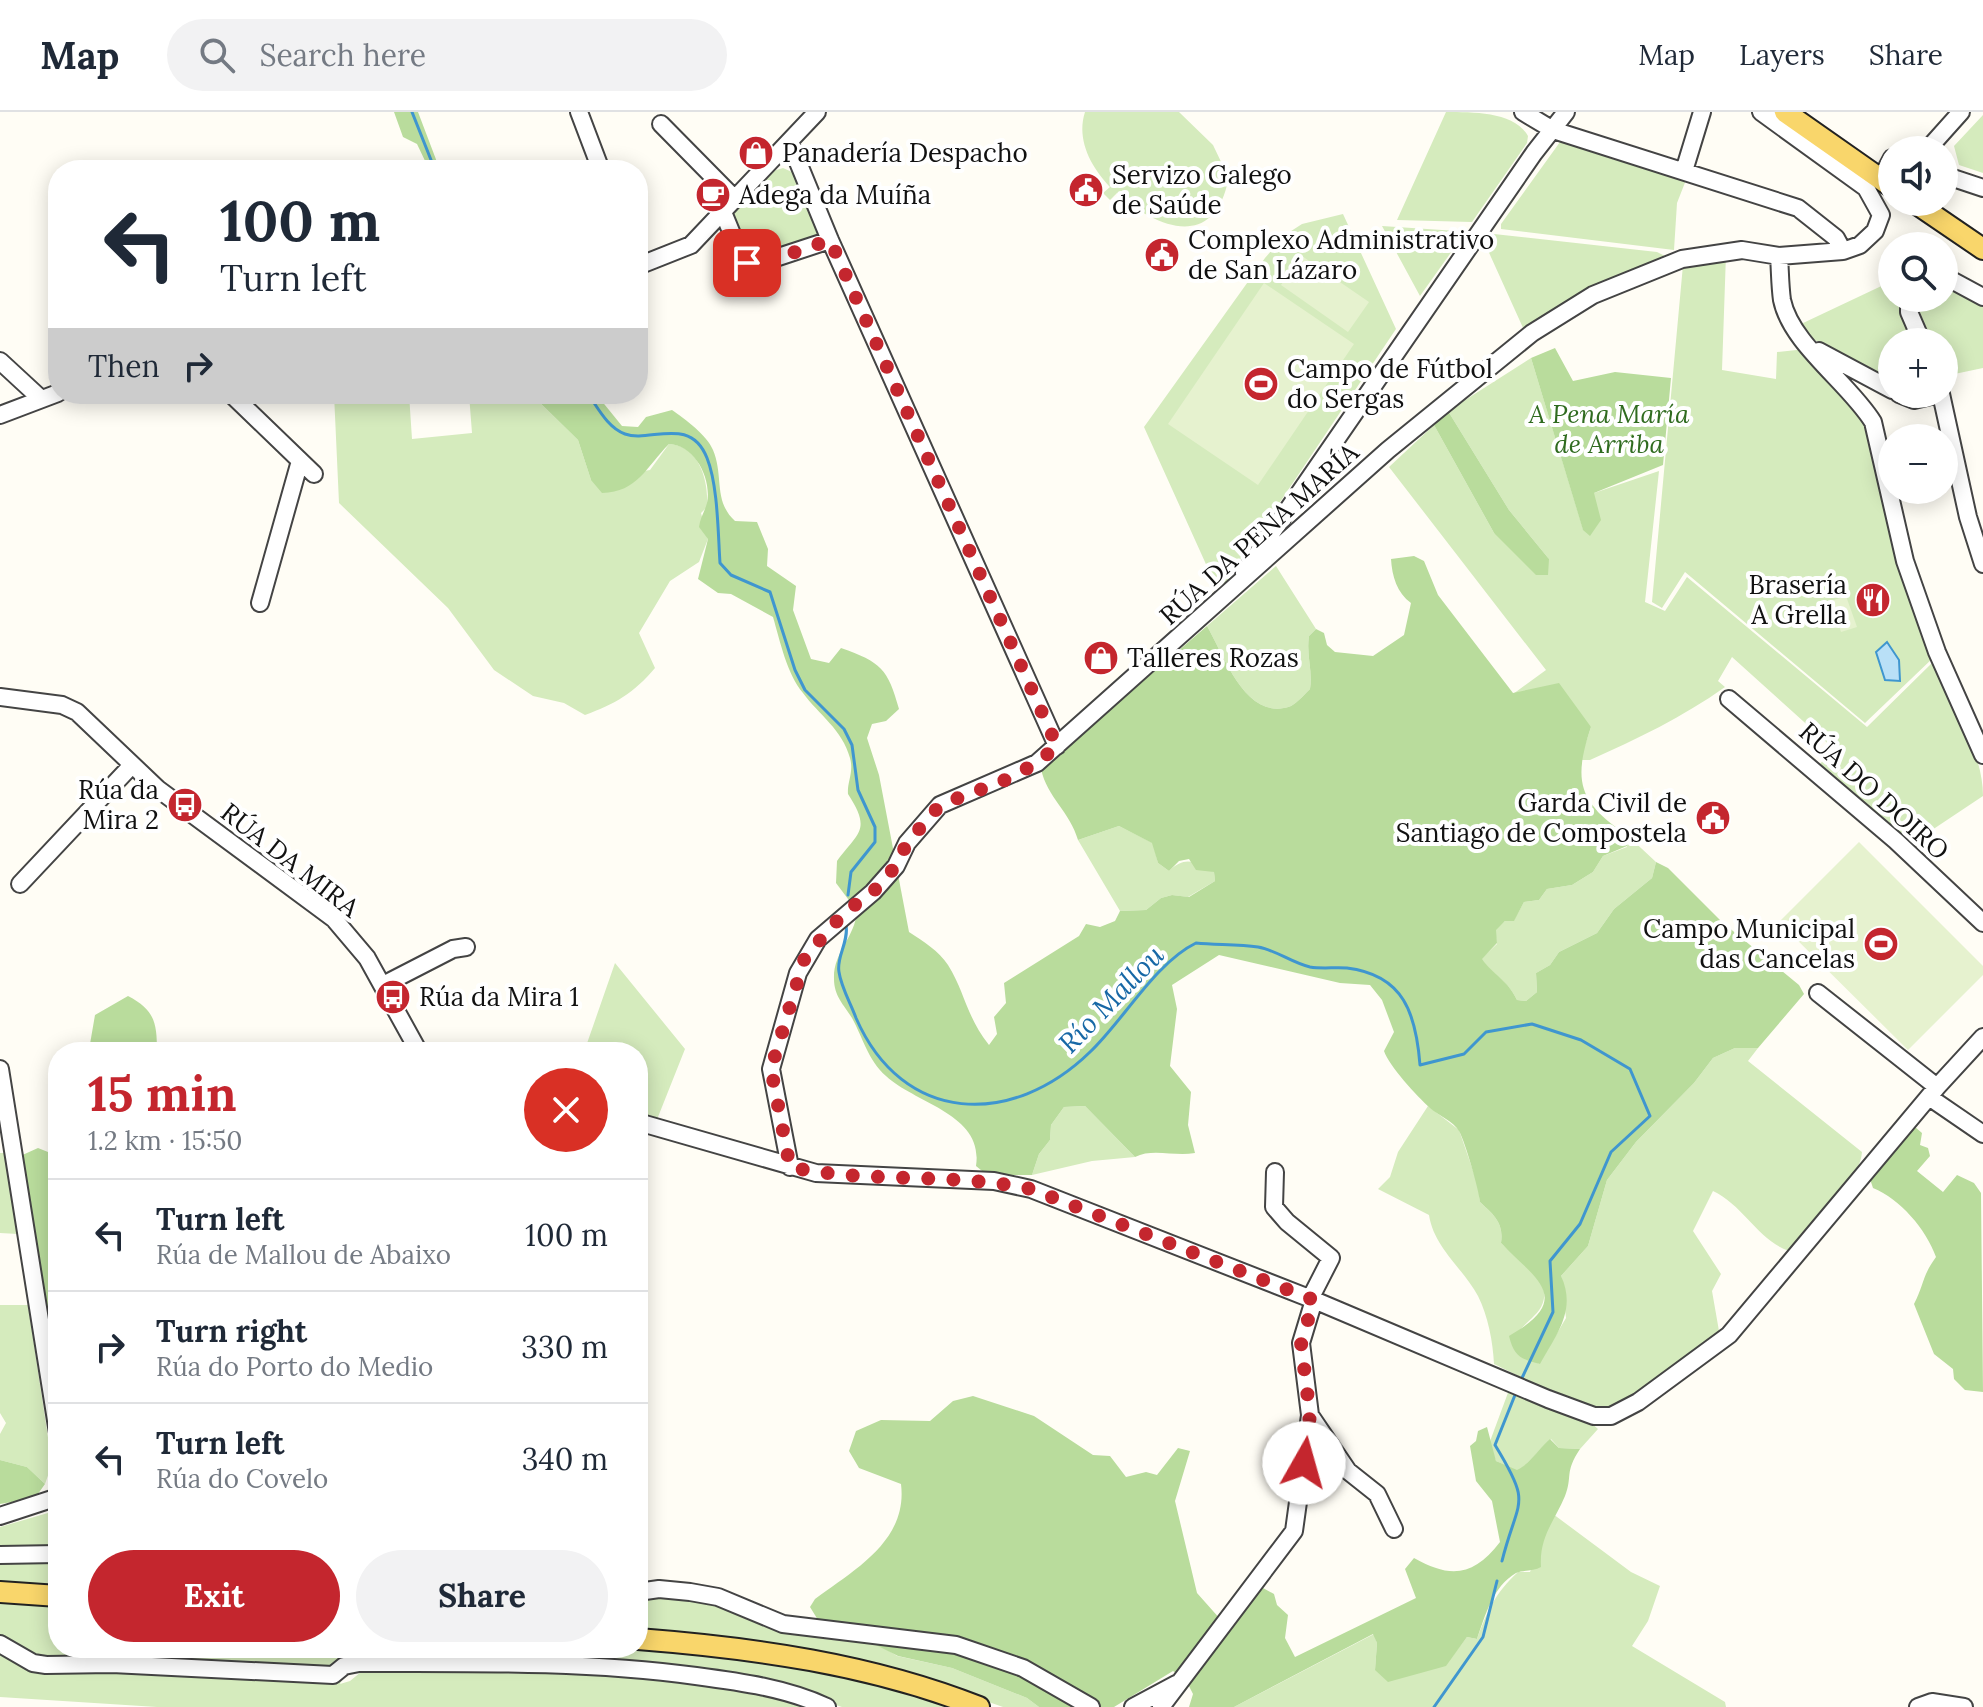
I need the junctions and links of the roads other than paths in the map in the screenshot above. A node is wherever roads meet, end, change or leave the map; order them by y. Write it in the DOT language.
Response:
graph roads {
  1 [pos="579,112"];
  2 [pos="817,112"];
  3 [pos="1523,112"];
  4 [pos="1566,112"];
  5 [pos="1702,112"];
  6 [pos="1761,112"];
  7 [pos="1785,112"];
  8 [pos="1961,112"];
  9 [pos="661,124"];
  10 [pos="1553,130"];
  11 [pos="1940,136"];
  12 [pos="787,144"];
  13 [pos="597,160"];
  14 [pos="1684,171"];
  15 [pos="1878,177"];
  16 [pos="1958,179"];
  17 [pos="1983,188"];
  18 [pos="735,199"];
  19 [pos="723,212"];
  20 [pos="1935,216"];
  21 [pos="830,240"];
  22 [pos="1983,249"];
  23 [pos="1843,251"];
  24 [pos="1779,256"];
  25 [pos="648,262"];
  26 [pos="1958,284"];
  27 [pos="1983,297"];
  28 [pos="1809,347"];
  29 [pos="0,361"];
  30 [pos="15,378"];
  31 [pos="1878,383"];
  32 [pos="48,395"];
  33 [pos="39,397"];
  34 [pos="241,404"];
  35 [pos="19,405"];
  36 [pos="1943,408"];
  37 [pos="0,415"];
  38 [pos="300,461"];
  39 [pos="314,474"];
  40 [pos="1983,564"];
  41 [pos="1240,585"];
  42 [pos="260,603"];
  43 [pos="0,697"];
  44 [pos="1729,699"];
  45 [pos="1057,746"];
  46 [pos="1983,755"];
  47 [pos="132,765"];
  48 [pos="20,884"];
  49 [pos="1983,923"];
  50 [pos="466,947"];
  51 [pos="383,985"];
  52 [pos="1818,993"];
  53 [pos="1983,1037"];
  54 [pos="412,1042"];
  55 [pos="0,1069"];
  56 [pos="1933,1092"];
  57 [pos="648,1125"];
  58 [pos="1983,1134"];
  59 [pos="790,1167"];
  60 [pos="1275,1172"];
  61 [pos="1312,1300"];
  62 [pos="48,1370"];
  63 [pos="1310,1415"];
  64 [pos="48,1500"];
  65 [pos="0,1516"];
  66 [pos="1394,1529"];
  67 [pos="48,1554"];
  68 [pos="0,1555"];
  69 [pos="648,1591"];
  70 [pos="0,1592"];
  71 [pos="48,1595"];
  72 [pos="648,1640"];
  73 [pos="0,1644"];
  74 [pos="344,1658"];
  75 [pos="349,1658"];
  76 [pos="1177,1683"];
  77 [pos="1960,1706"];
  78 [pos="827,1707"];
  79 [pos="979,1707"];
  80 [pos="1091,1707"];
  81 [pos="1133,1707"];
  82 [pos="1161,1707"];
  83 [pos="1918,1707"];
  1 -- 13 [label="street"];
  2 -- 12 [label="street"];
  3 -- 10 [label="street"];
  4 -- 10 [label="street"];
  5 -- 14 [label="street"];
  6 -- 23 [label="street, RÚA DA PENA MARÍA"];
  7 -- 15 [label="main road"];
  8 -- 11 [label="street"];
  9 -- 18 [label="street"];
  10 -- 14 [label="street"];
  10 -- 41 [label="street"];
  12 -- 18 [label="street"];
  12 -- 21 [label="street"];
  14 -- 23 [label="street"];
  16 -- 17 [label="street"];
  18 -- 19 [label="street"];
  19 -- 21 [label="street"];
  19 -- 25 [label="street"];
  20 -- 22 [label="main road"];
  21 -- 45 [label="street"];
  23 -- 24 [label="street, RÚA DA PENA MARÍA"];
  24 -- 28 [label="street"];
  24 -- 41 [label="street, RÚA DA PENA MARÍA"];
  26 -- 27 [label="street"];
  28 -- 31 [label="street"];
  28 -- 46 [label="street"];
  29 -- 30 [label="street"];
  30 -- 33 [label="street"];
  30 -- 35 [label="street"];
  32 -- 33 [label="street"];
  33 -- 35 [label="street"];
  34 -- 38 [label="street"];
  35 -- 37 [label="street"];
  36 -- 40 [label="street"];
  38 -- 39 [label="street"];
  38 -- 42 [label="street"];
  41 -- 45 [label="street, RÚA DA PENA MARÍA"];
  43 -- 47 [label="street, RÚA DA MIRA"];
  44 -- 49 [label="street, RÚA DO DOIRO"];
  45 -- 59 [label="street, RÚA DA PENA MARÍA"];
  47 -- 48 [label="street"];
  47 -- 51 [label="street, RÚA DA MIRA"];
  50 -- 51 [label="street"];
  51 -- 54 [label="street, RÚA DA MIRA"];
  52 -- 56 [label="street"];
  53 -- 56 [label="street"];
  55 -- 62 [label="street"];
  56 -- 58 [label="street"];
  56 -- 61 [label="street"];
  57 -- 59 [label="street"];
  59 -- 61 [label="street"];
  60 -- 61 [label="street"];
  61 -- 63 [label="street"];
  63 -- 66 [label="street"];
  63 -- 76 [label="street"];
  64 -- 65 [label="street"];
  67 -- 68 [label="street"];
  69 -- 80 [label="street"];
  70 -- 71 [label="main road"];
  72 -- 79 [label="main road"];
  73 -- 74 [label="street"];
  75 -- 78 [label="street"];
  76 -- 81 [label="street"];
  76 -- 82 [label="street"];
  77 -- 83 [label="street"];
}
